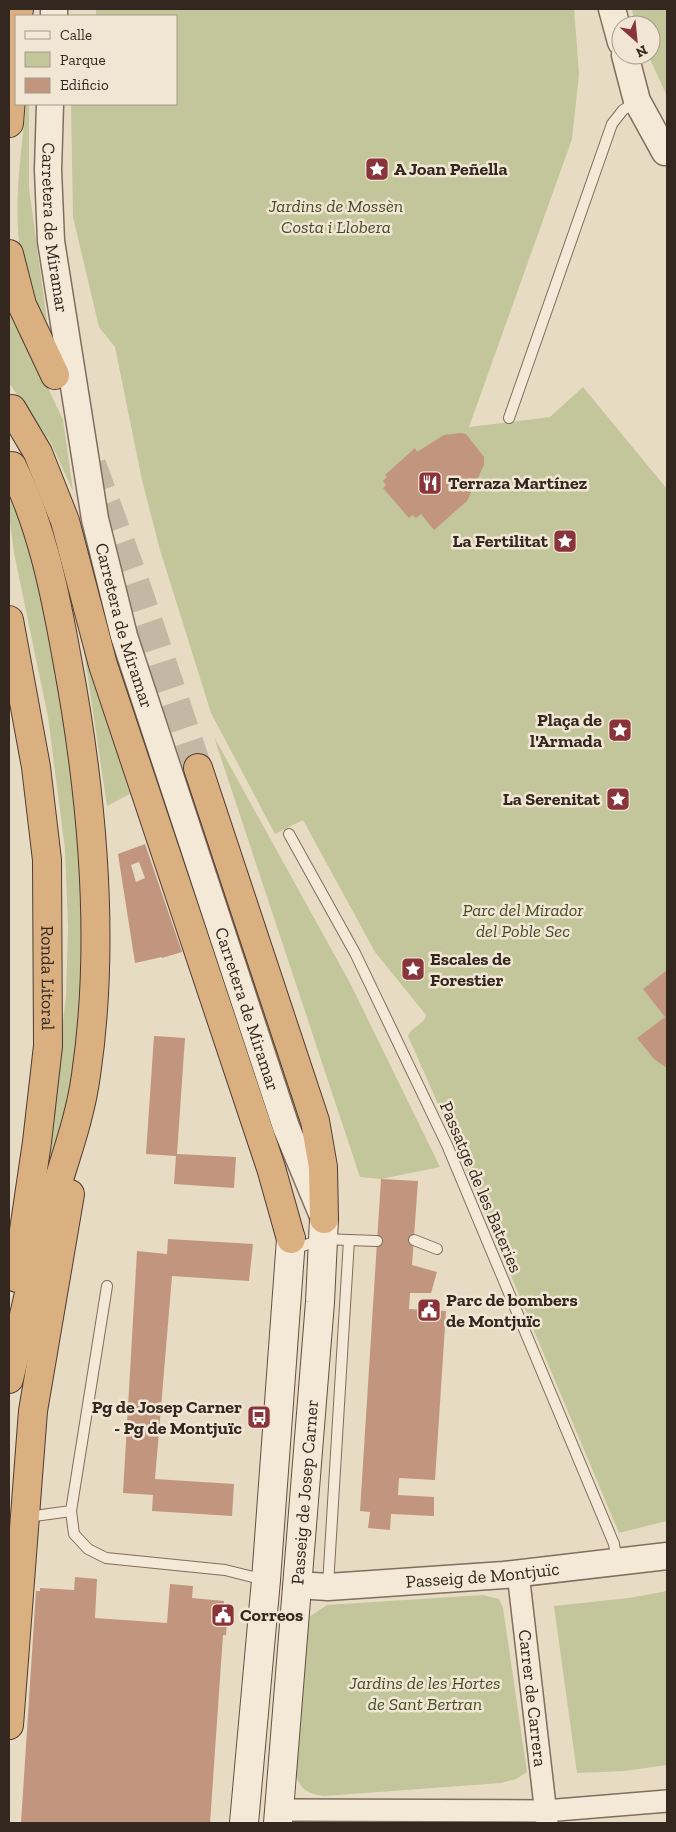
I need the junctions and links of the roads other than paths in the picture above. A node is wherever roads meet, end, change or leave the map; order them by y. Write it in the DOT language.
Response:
graph roads {
  1 [pos="15,49"];
  2 [pos="627,65"];
  3 [pos="637,101"];
  4 [pos="50,105"];
  5 [pos="9,123"];
  6 [pos="665,152"];
  7 [pos="9,254"];
  8 [pos="55,375"];
  9 [pos="12,409"];
  10 [pos="509,418"];
  11 [pos="12,466"];
  12 [pos="9,620"];
  13 [pos="198,768"];
  14 [pos="289,834"];
  15 [pos="286,1127"];
  16 [pos="69,1147"];
  17 [pos="332,1233"];
  18 [pos="414,1240"];
  19 [pos="377,1241"];
  20 [pos="290,1245"];
  21 [pos="437,1249"];
  22 [pos="107,1286"];
  23 [pos="9,1337"];
  24 [pos="9,1380"];
  25 [pos="71,1511"];
  26 [pos="24,1517"];
  27 [pos="667,1556"];
  28 [pos="617,1563"];
  29 [pos="518,1573"];
  30 [pos="266,1580"];
  31 [pos="298,1585"];
  32 [pos="328,1587"];
  33 [pos="9,1725"];
  34 [pos="667,1801"];
  35 [pos="278,1816"];
  36 [pos="546,1817"];
  37 [pos="244,1823"];
  1 -- 5 [label="highway"];
  2 -- 3 [label="street"];
  3 -- 6 [label="street"];
  3 -- 10 [label="lane"];
  4 -- 15 [label="street, Carretera de Miramar"];
  7 -- 8 [label="highway"];
  9 -- 20 [label="highway"];
  11 -- 16 [label="highway"];
  12 -- 23 [label="highway, Ronda Litoral"];
  13 -- 17 [label="highway"];
  14 -- 28 [label="lane, Passatge de les Bateries"];
  15 -- 17 [label="street, Carretera de Miramar"];
  15 -- 20 [label="street, Carretera de Miramar"];
  16 -- 24 [label="highway"];
  16 -- 26 [label="highway"];
  17 -- 19 [label="lane"];
  17 -- 20 [label="lane"];
  17 -- 31 [label="main road, Passeig de Josep Carner"];
  17 -- 32 [label="lane"];
  18 -- 21 [label="lane"];
  20 -- 30 [label="main road, Passeig de Josep Carner"];
  22 -- 25 [label="lane"];
  25 -- 26 [label="lane"];
  25 -- 30 [label="lane"];
  26 -- 33 [label="highway"];
  27 -- 28 [label="street, Passeig de Montjuïc"];
  28 -- 29 [label="street, Passeig de Montjuïc"];
  29 -- 32 [label="street, Passeig de Montjuïc"];
  29 -- 36 [label="street, Carrer de Carrera"];
  30 -- 31 [label="main road"];
  30 -- 37 [label="main road, Passeig de Josep Carner"];
  31 -- 32 [label="street, Passeig de Montjuïc"];
  31 -- 35 [label="main road, Passeig de Josep Carner"];
  34 -- 36 [label="street"];
  35 -- 36 [label="street"];
}
